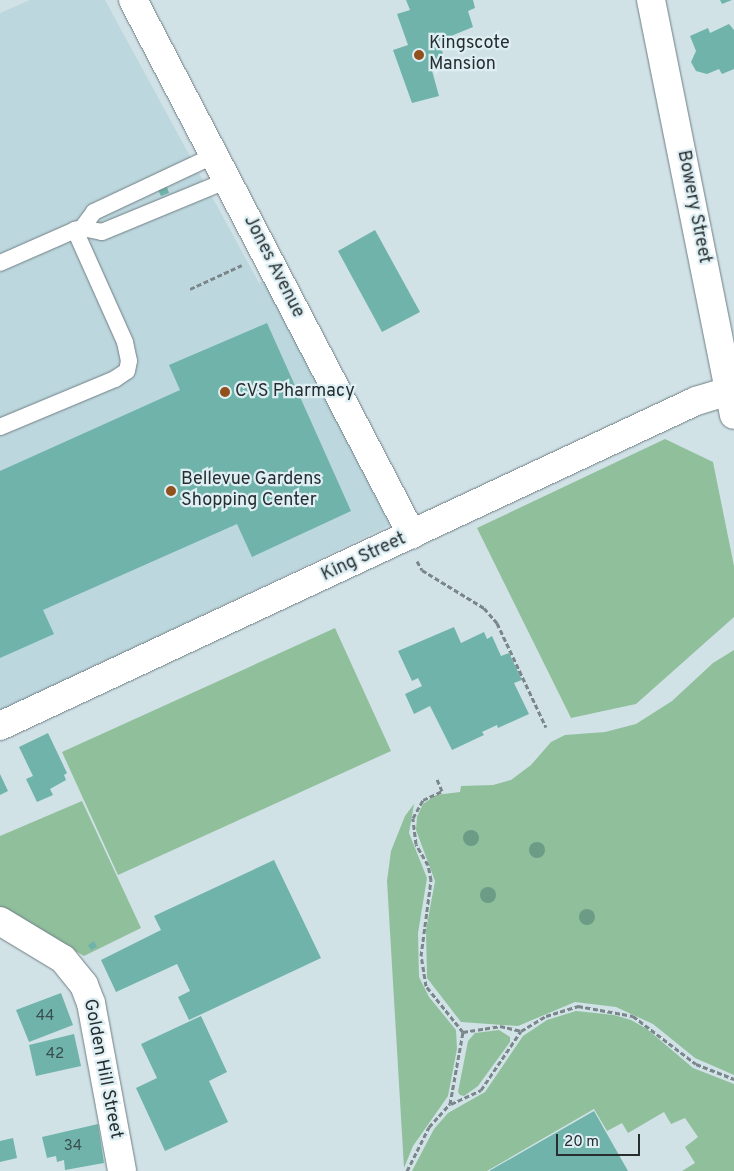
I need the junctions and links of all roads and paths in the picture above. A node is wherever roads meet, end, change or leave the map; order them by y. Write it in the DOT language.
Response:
graph roads {
  1 [pos="133,0"];
  2 [pos="651,0"];
  3 [pos="215,155"];
  4 [pos="228,180"];
  5 [pos="79,229"];
  6 [pos="0,263"];
  7 [pos="226,273"];
  8 [pos="190,289"];
  9 [pos="732,403"];
  10 [pos="0,428"];
  11 [pos="409,537"];
  12 [pos="0,726"];
  13 [pos="546,727"];
  14 [pos="437,779"];
  15 [pos="0,921"];
  16 [pos="521,1031"];
  17 [pos="463,1032"];
  18 [pos="734,1079"];
  19 [pos="450,1104"];
  20 [pos="122,1171"];
  21 [pos="407,1171"];
  1 -- 3 [label="street, Jones Avenue"];
  2 -- 9 [label="street, Bowery Street"];
  3 -- 4 [label="street, Jones Avenue"];
  3 -- 5 [label="lane"];
  4 -- 5 [label="lane"];
  4 -- 11 [label="street, Jones Avenue"];
  5 -- 6 [label="lane"];
  5 -- 10 [label="lane"];
  7 -- 8 [label="path"];
  9 -- 11 [label="street, King Street"];
  11 -- 12 [label="street, King Street"];
  11 -- 13 [label="path"];
  14 -- 17 [label="path"];
  15 -- 20 [label="street, Golden Hill Street"];
  16 -- 17 [label="path"];
  16 -- 18 [label="path"];
  16 -- 19 [label="path"];
  17 -- 19 [label="path"];
  19 -- 21 [label="path"];
}
